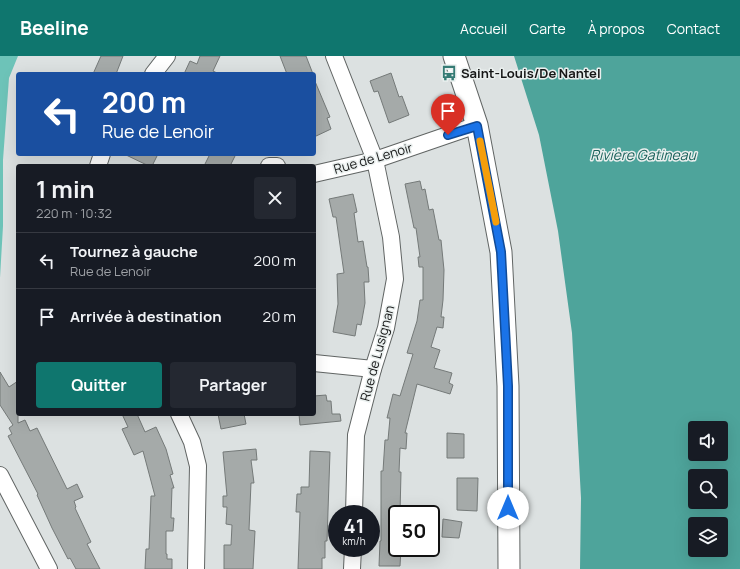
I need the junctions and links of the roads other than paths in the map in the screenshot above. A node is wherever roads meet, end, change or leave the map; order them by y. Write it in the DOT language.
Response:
graph roads {
  1 [pos="167,56"];
  2 [pos="334,56"];
  3 [pos="454,56"];
  4 [pos="155,72"];
  5 [pos="477,126"];
  6 [pos="375,160"];
  7 [pos="316,174"];
  8 [pos="316,362"];
  9 [pos="373,369"];
  10 [pos="181,416"];
  11 [pos="0,475"];
  12 [pos="354,505"];
  13 [pos="353,557"];
  14 [pos="49,569"];
  15 [pos="196,569"];
  16 [pos="352,569"];
  17 [pos="508,569"];
  1 -- 4 [label="street"];
  2 -- 6 [label="street, Rue de Lusignan"];
  3 -- 5 [label="main road"];
  5 -- 6 [label="street, Rue de Lenoir"];
  5 -- 17 [label="main road"];
  6 -- 7 [label="street, Rue de Lenoir"];
  6 -- 9 [label="street, Rue de Lusignan"];
  8 -- 9 [label="street"];
  9 -- 12 [label="street, Rue de Lusignan"];
  10 -- 15 [label="street"];
  11 -- 14 [label="street"];
  13 -- 16 [label="street"];
}
